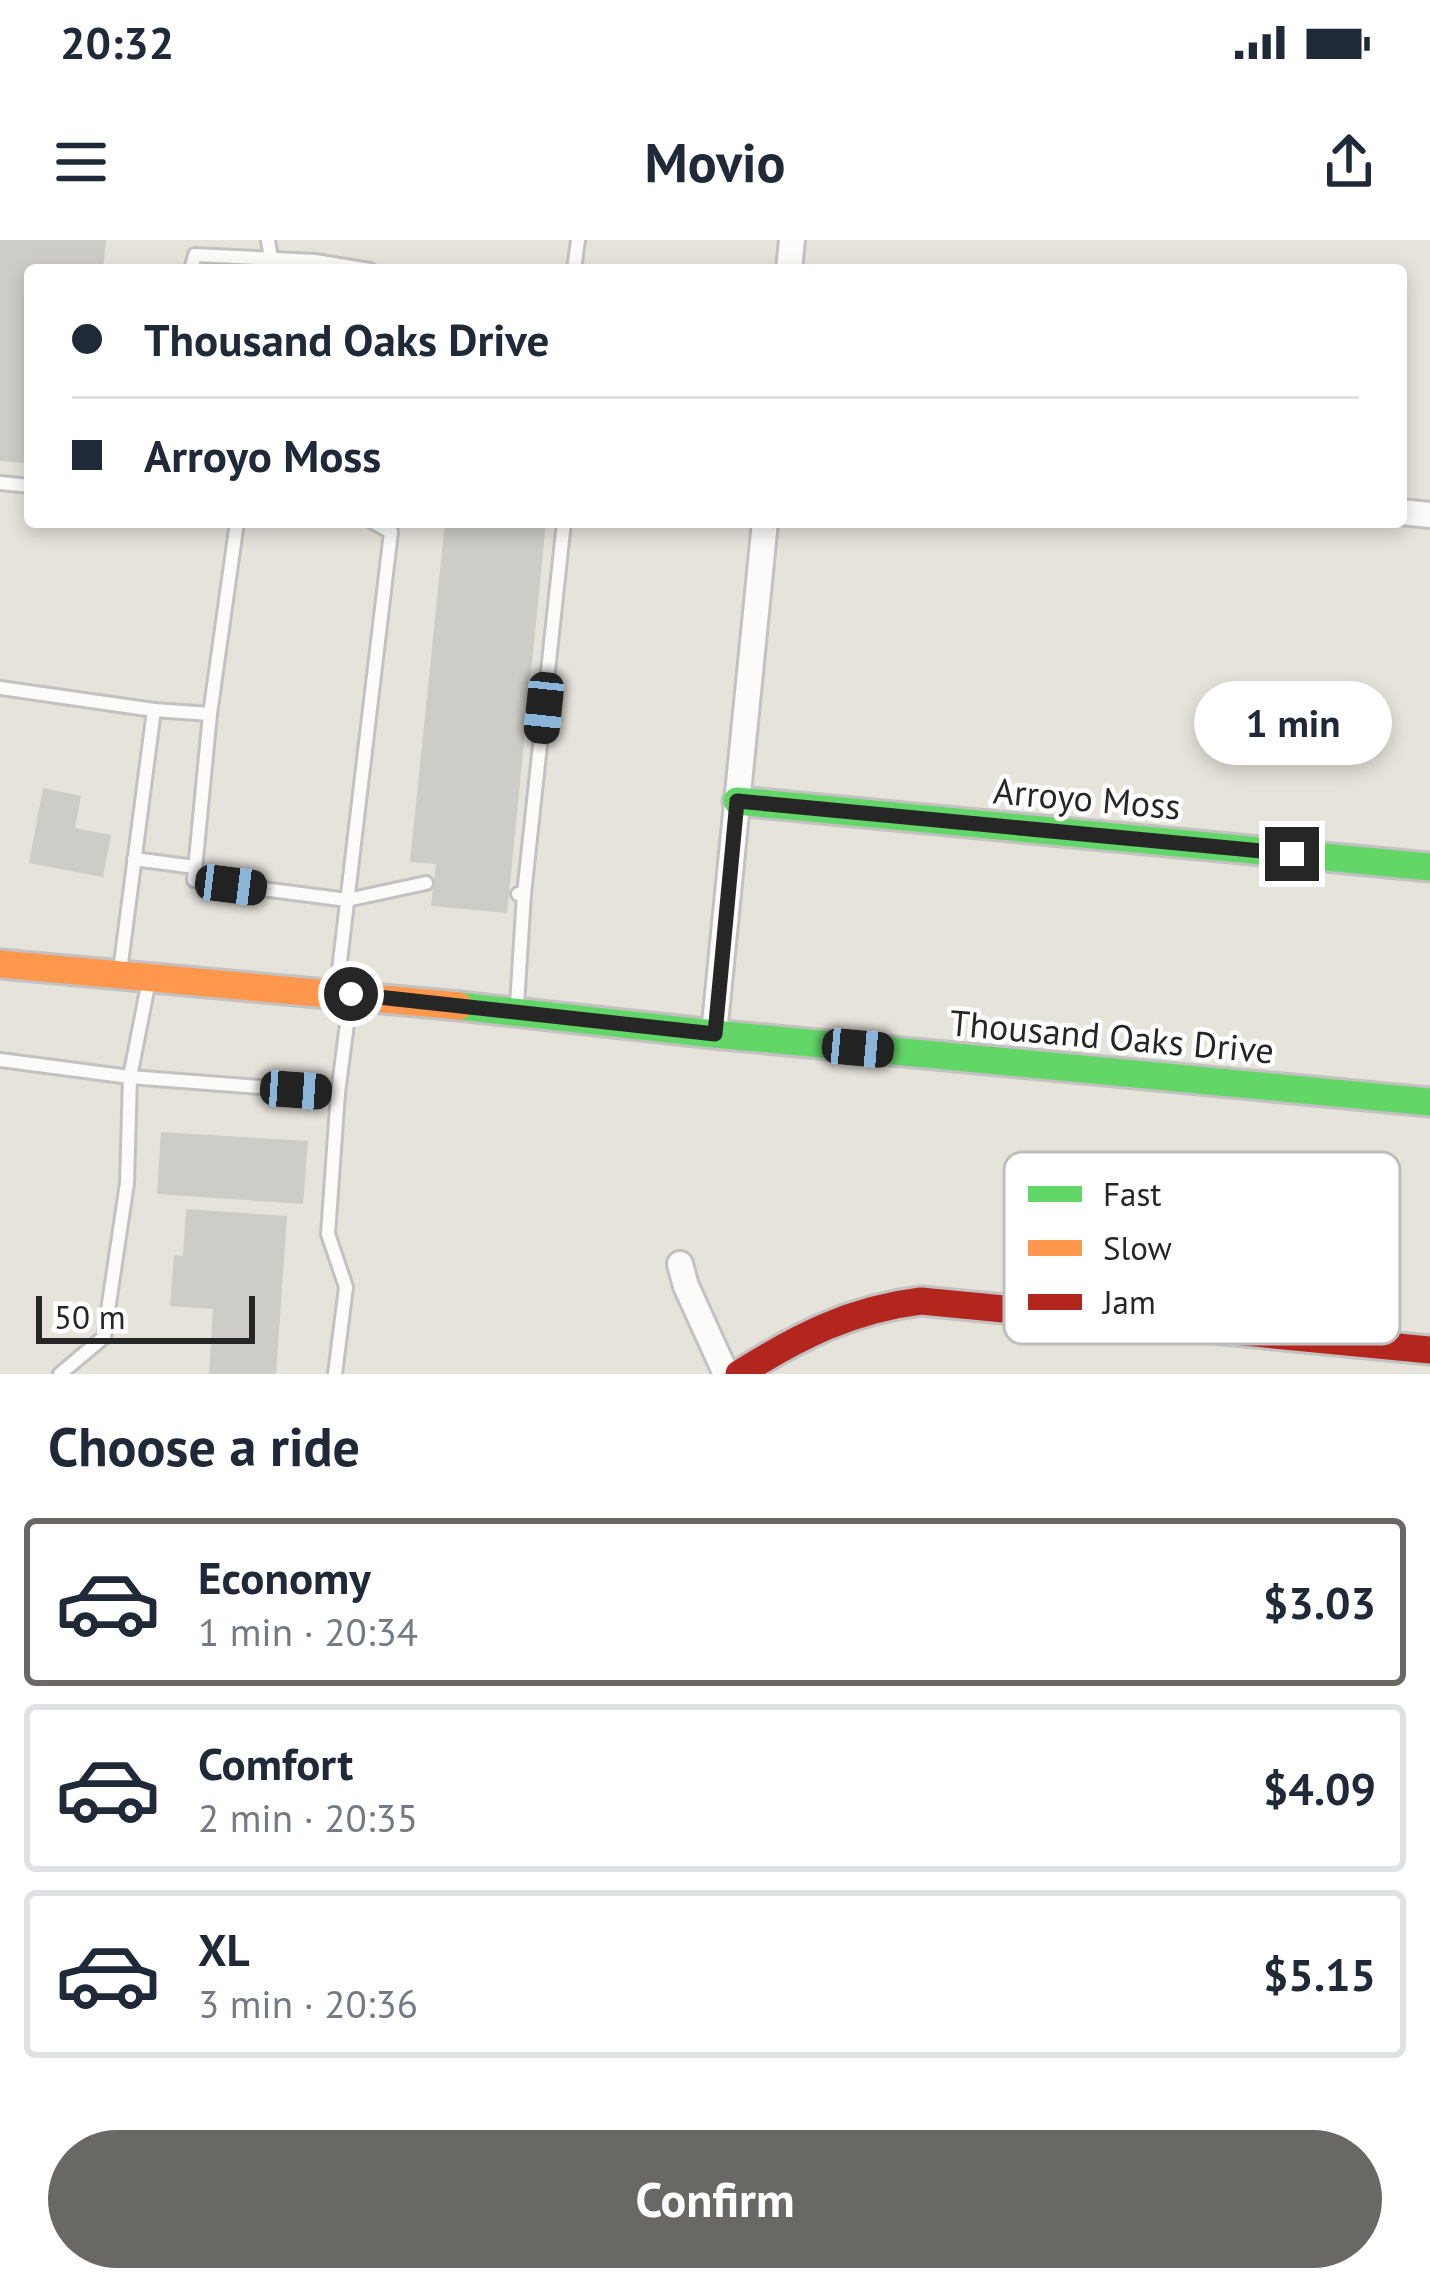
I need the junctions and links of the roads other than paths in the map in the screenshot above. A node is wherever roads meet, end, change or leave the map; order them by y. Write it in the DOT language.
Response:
graph roads {
  1 [pos="268,240"];
  2 [pos="272,259"];
  3 [pos="192,264"];
  4 [pos="333,264"];
  5 [pos="236,528"];
  6 [pos="384,528"];
  7 [pos="563,528"];
  8 [pos="764,528"];
  9 [pos="0,688"];
  10 [pos="154,710"];
  11 [pos="210,714"];
  12 [pos="737,801"];
  13 [pos="134,859"];
  14 [pos="195,867"];
  15 [pos="1430,867"];
  16 [pos="426,883"];
  17 [pos="347,900"];
  18 [pos="0,964"];
  19 [pos="119,974"];
  20 [pos="150,977"];
  21 [pos="344,993"];
  22 [pos="517,1012"];
  23 [pos="715,1034"];
  24 [pos="0,1060"];
  25 [pos="130,1077"];
  26 [pos="338,1093"];
  27 [pos="1430,1102"];
  28 [pos="680,1264"];
  29 [pos="1004,1309"];
  30 [pos="1368,1344"];
  31 [pos="1430,1350"];
  32 [pos="60,1374"];
  33 [pos="335,1374"];
  34 [pos="726,1374"];
  35 [pos="740,1374"];
  1 -- 2 [label="lane"];
  2 -- 3 [label="lane"];
  2 -- 4 [label="lane"];
  5 -- 11 [label="lane"];
  6 -- 17 [label="lane"];
  7 -- 22 [label="lane"];
  8 -- 12 [label="street"];
  9 -- 10 [label="lane"];
  10 -- 11 [label="lane"];
  10 -- 13 [label="lane"];
  11 -- 14 [label="lane"];
  12 -- 15 [label="main road, Arroyo Moss"];
  12 -- 23 [label="street"];
  13 -- 14 [label="lane"];
  13 -- 19 [label="lane"];
  14 -- 17 [label="lane"];
  16 -- 17 [label="lane"];
  17 -- 21 [label="lane"];
  18 -- 19 [label="main road, Thousand Oaks Drive"];
  19 -- 20 [label="main road, Thousand Oaks Drive"];
  20 -- 21 [label="main road, Thousand Oaks Drive"];
  20 -- 25 [label="lane"];
  21 -- 22 [label="main road, Thousand Oaks Drive"];
  21 -- 26 [label="lane"];
  22 -- 23 [label="main road, Thousand Oaks Drive"];
  23 -- 27 [label="main road, Thousand Oaks Drive"];
  24 -- 25 [label="lane"];
  25 -- 26 [label="lane"];
  25 -- 32 [label="lane"];
  26 -- 33 [label="lane"];
  28 -- 34 [label="street"];
  29 -- 35 [label="main road"];
  30 -- 31 [label="main road"];
}
